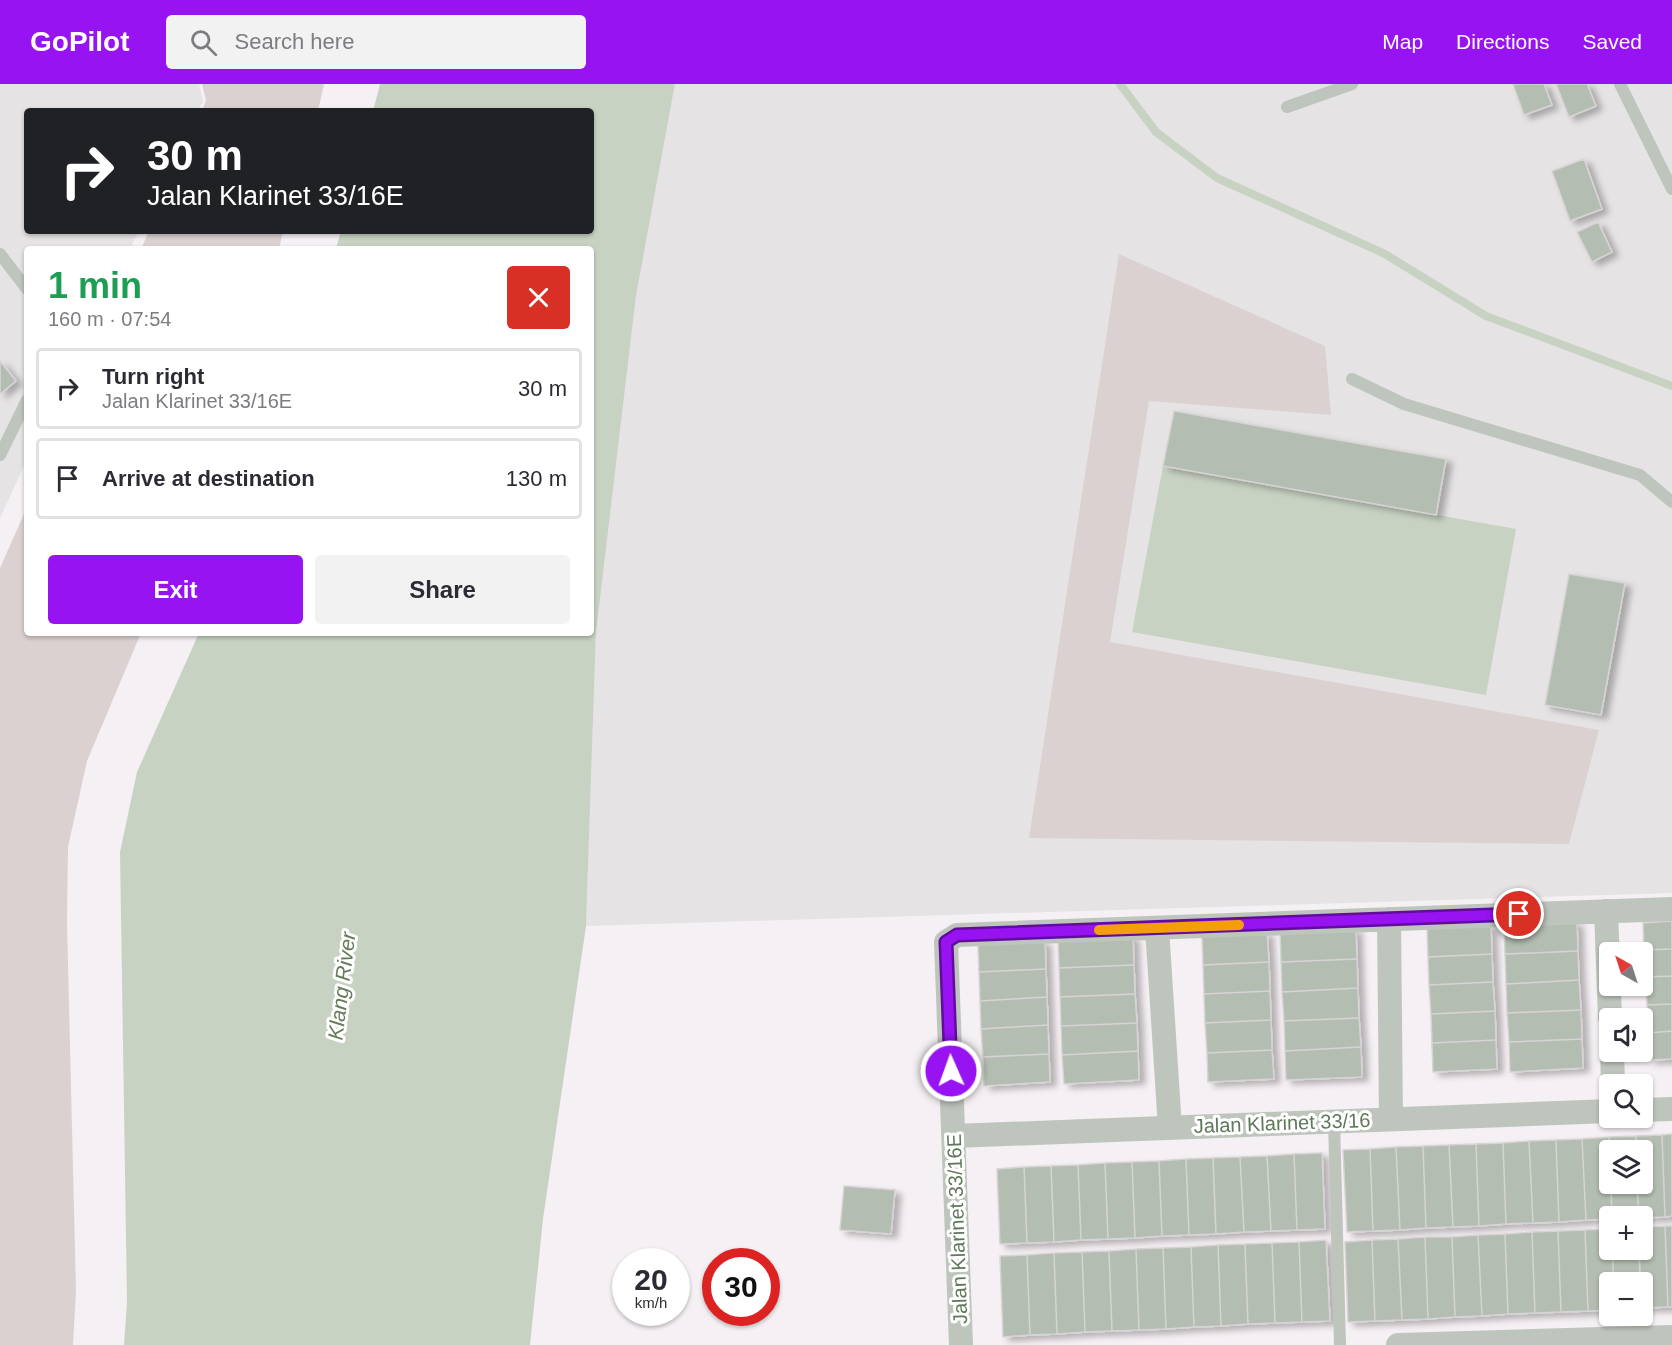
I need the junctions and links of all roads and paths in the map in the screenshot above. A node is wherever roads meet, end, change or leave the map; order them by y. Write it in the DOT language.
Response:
graph roads {
  1 [pos="1353,84"];
  2 [pos="1620,84"];
  3 [pos="1287,107"];
  4 [pos="1672,189"];
  5 [pos="0,254"];
  6 [pos="24,285"];
  7 [pos="1352,379"];
  8 [pos="24,406"];
  9 [pos="0,455"];
  10 [pos="1672,502"];
  11 [pos="1672,909"];
  12 [pos="1605,911"];
  13 [pos="1389,919"];
  14 [pos="1157,928"];
  15 [pos="1610,1008"];
  16 [pos="1672,1109"];
  17 [pos="1653,1110"];
  18 [pos="1599,1111"];
  19 [pos="1391,1119"];
  20 [pos="1334,1121"];
  21 [pos="1170,1128"];
  22 [pos="954,1136"];
  23 [pos="1672,1337"];
  24 [pos="961,1345"];
  25 [pos="1340,1345"];
  26 [pos="1398,1345"];
  1 -- 3 [label="lane"];
  2 -- 4 [label="lane"];
  5 -- 6 [label="lane"];
  7 -- 10 [label="lane"];
  8 -- 9 [label="lane"];
  11 -- 12 [label="street, Jalan Klarinet 33/16E"];
  12 -- 13 [label="street, Jalan Klarinet 33/16E"];
  12 -- 15 [label="street"];
  13 -- 14 [label="street, Jalan Klarinet 33/16E"];
  13 -- 19 [label="street"];
  14 -- 21 [label="street"];
  14 -- 22 [label="street, Jalan Klarinet 33/16E"];
  16 -- 17 [label="street"];
  18 -- 19 [label="street, Jalan Klarinet 33/16"];
  19 -- 20 [label="street, Jalan Klarinet 33/16"];
  20 -- 21 [label="street, Jalan Klarinet 33/16"];
  20 -- 25 [label="lane"];
  21 -- 22 [label="street, Jalan Klarinet 33/16"];
  22 -- 24 [label="street, Jalan Klarinet 33/16E"];
  23 -- 26 [label="street"];
}
